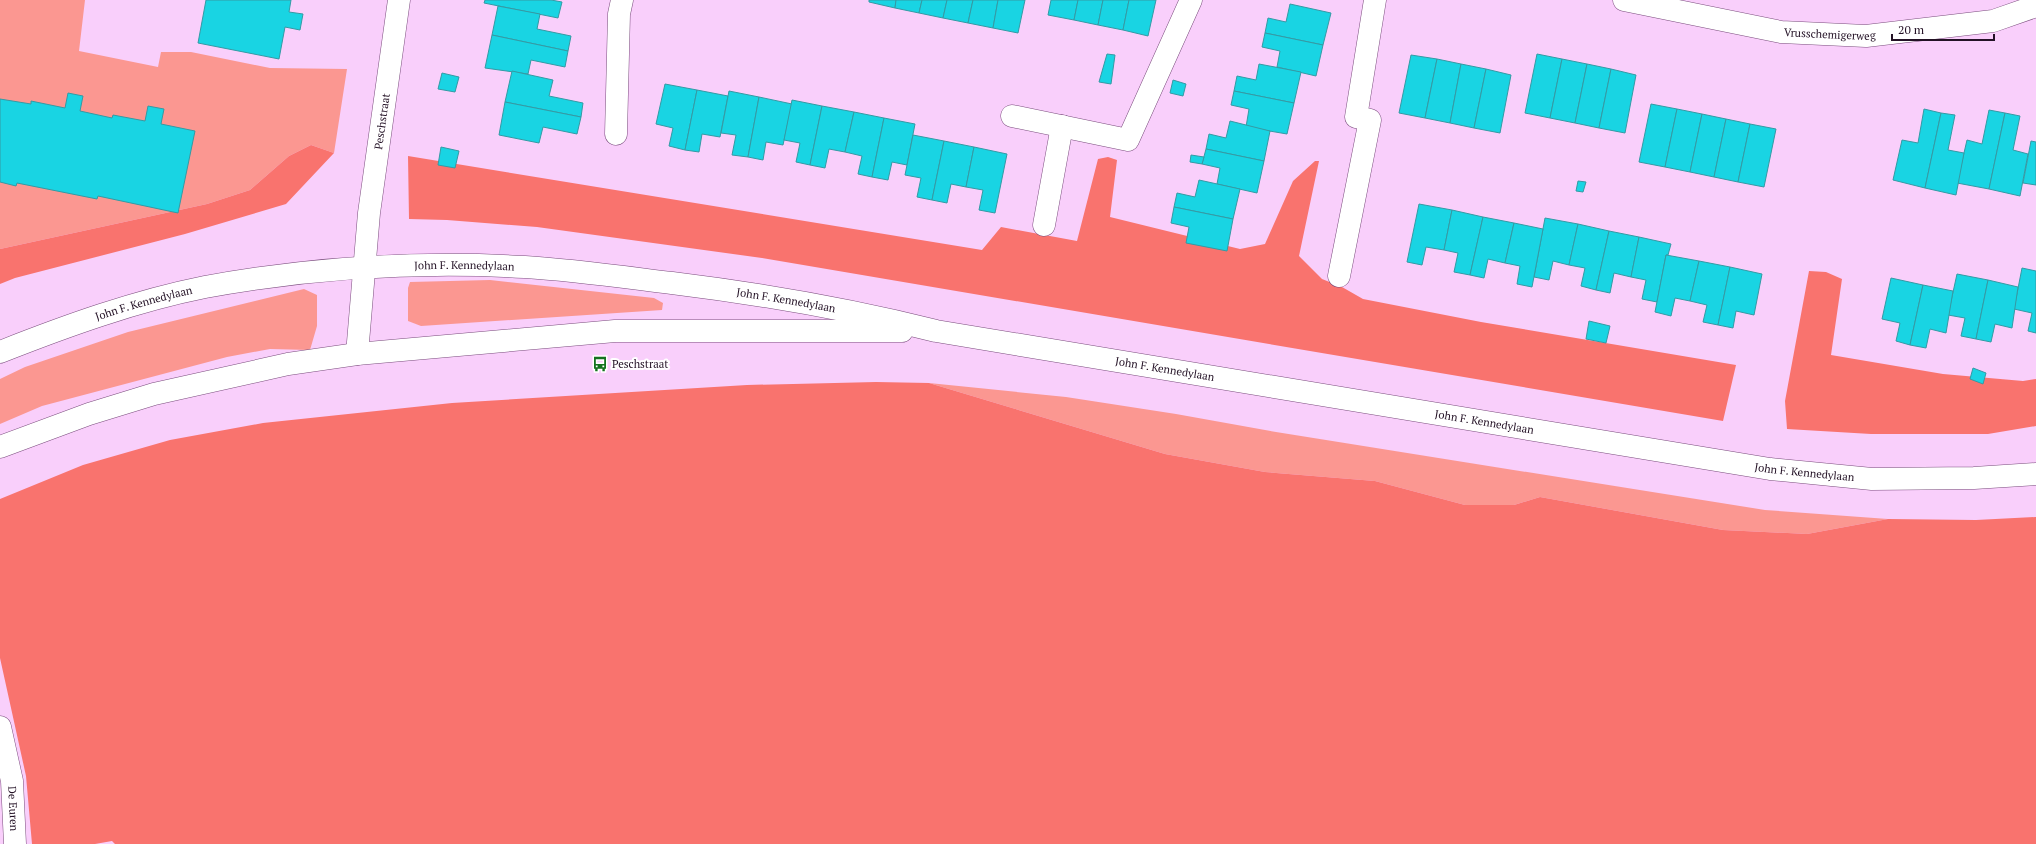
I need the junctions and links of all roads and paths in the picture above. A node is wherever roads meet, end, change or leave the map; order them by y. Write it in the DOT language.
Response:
graph roads {
  1 [pos="399,0"];
  2 [pos="622,0"];
  3 [pos="1191,0"];
  4 [pos="1375,0"];
  5 [pos="1624,0"];
  6 [pos="2036,6"];
  7 [pos="1012,116"];
  8 [pos="1062,126"];
  9 [pos="616,134"];
  10 [pos="1044,225"];
  11 [pos="364,268"];
  12 [pos="1339,276"];
  13 [pos="936,331"];
  14 [pos="0,352"];
  15 [pos="357,354"];
  16 [pos="0,447"];
  17 [pos="2036,474"];
  18 [pos="0,727"];
  19 [pos="15,844"];
  1 -- 11 [label="street, Peschstraat"];
  2 -- 9 [label="street"];
  3 -- 8 [label="street"];
  4 -- 12 [label="street"];
  5 -- 6 [label="street, Vrusschemigerweg"];
  7 -- 8 [label="street"];
  8 -- 10 [label="street"];
  11 -- 13 [label="street, John F. Kennedylaan"];
  11 -- 14 [label="street, John F. Kennedylaan"];
  11 -- 15 [label="street, Peschstraat"];
  13 -- 15 [label="street, John F. Kennedylaan"];
  13 -- 17 [label="street, John F. Kennedylaan"];
  15 -- 16 [label="street, John F. Kennedylaan"];
  18 -- 19 [label="street, De Euren"];
}
